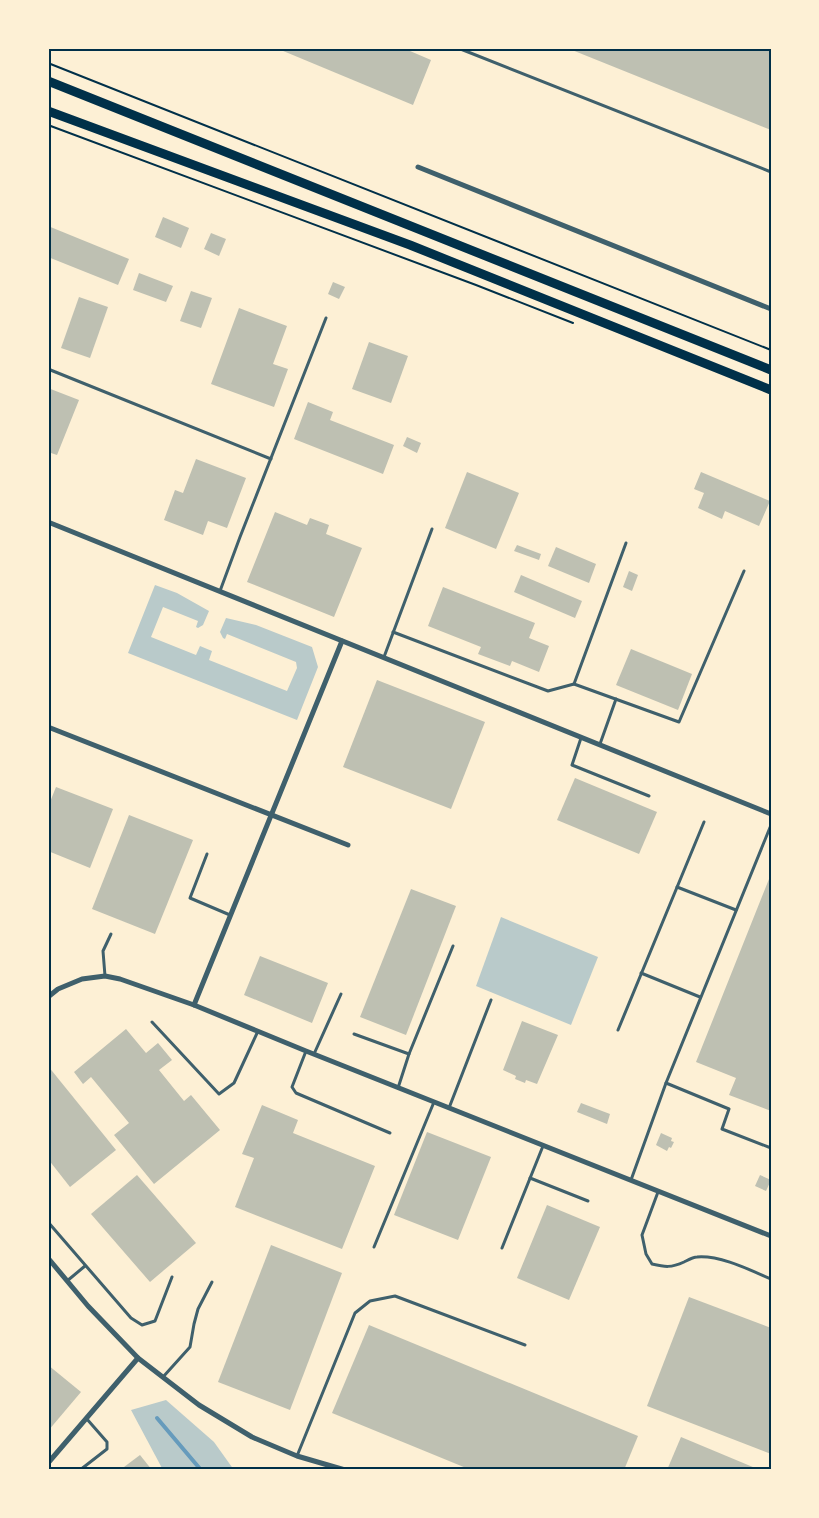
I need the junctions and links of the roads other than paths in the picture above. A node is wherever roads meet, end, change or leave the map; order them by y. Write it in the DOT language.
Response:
graph roads {
  1 [pos="458,48"];
  2 [pos="48,81"];
  3 [pos="48,111"];
  4 [pos="417,167"];
  5 [pos="771,172"];
  6 [pos="771,309"];
  7 [pos="326,318"];
  8 [pos="48,369"];
  9 [pos="771,370"];
  10 [pos="771,390"];
  11 [pos="271,459"];
  12 [pos="48,522"];
  13 [pos="432,529"];
  14 [pos="626,543"];
  15 [pos="744,571"];
  16 [pos="220,591"];
  17 [pos="393,632"];
  18 [pos="342,641"];
  19 [pos="384,657"];
  20 [pos="574,684"];
  21 [pos="616,699"];
  22 [pos="48,727"];
  23 [pos="582,736"];
  24 [pos="600,744"];
  25 [pos="649,796"];
  26 [pos="771,814"];
  27 [pos="271,815"];
  28 [pos="704,822"];
  29 [pos="771,825"];
  30 [pos="348,845"];
  31 [pos="207,854"];
  32 [pos="677,887"];
  33 [pos="736,910"];
  34 [pos="230,915"];
  35 [pos="111,934"];
  36 [pos="453,946"];
  37 [pos="641,973"];
  38 [pos="105,976"];
  39 [pos="341,994"];
  40 [pos="48,997"];
  41 [pos="700,997"];
  42 [pos="491,1000"];
  43 [pos="194,1005"];
  44 [pos="152,1022"];
  45 [pos="618,1030"];
  46 [pos="258,1031"];
  47 [pos="354,1034"];
  48 [pos="306,1051"];
  49 [pos="314,1054"];
  50 [pos="409,1054"];
  51 [pos="666,1083"];
  52 [pos="398,1088"];
  53 [pos="434,1102"];
  54 [pos="449,1108"];
  55 [pos="390,1133"];
  56 [pos="543,1146"];
  57 [pos="771,1148"];
  58 [pos="530,1178"];
  59 [pos="630,1180"];
  60 [pos="658,1192"];
  61 [pos="588,1201"];
  62 [pos="48,1222"];
  63 [pos="771,1236"];
  64 [pos="374,1247"];
  65 [pos="502,1248"];
  66 [pos="48,1258"];
  67 [pos="85,1266"];
  68 [pos="172,1277"];
  69 [pos="771,1279"];
  70 [pos="67,1281"];
  71 [pos="212,1282"];
  72 [pos="525,1345"];
  73 [pos="138,1358"];
  74 [pos="163,1377"];
  75 [pos="86,1418"];
  76 [pos="297,1455"];
  77 [pos="48,1463"];
  78 [pos="80,1470"];
  79 [pos="345,1470"];
  1 -- 5 [label="lane"];
  2 -- 9 [label="highway"];
  3 -- 10 [label="highway"];
  4 -- 6 [label="street"];
  7 -- 11 [label="lane"];
  8 -- 11 [label="lane"];
  11 -- 16 [label="lane"];
  12 -- 16 [label="street"];
  13 -- 17 [label="lane"];
  14 -- 20 [label="lane"];
  15 -- 21 [label="lane"];
  16 -- 18 [label="street"];
  17 -- 19 [label="lane"];
  17 -- 20 [label="lane"];
  18 -- 19 [label="street"];
  18 -- 27 [label="street"];
  19 -- 23 [label="street"];
  20 -- 21 [label="lane"];
  21 -- 24 [label="lane"];
  22 -- 27 [label="street"];
  23 -- 24 [label="street"];
  23 -- 25 [label="lane"];
  24 -- 26 [label="street"];
  27 -- 30 [label="street"];
  27 -- 34 [label="street"];
  28 -- 32 [label="lane"];
  29 -- 33 [label="lane"];
  31 -- 34 [label="lane"];
  32 -- 33 [label="lane"];
  32 -- 37 [label="lane"];
  33 -- 41 [label="lane"];
  34 -- 43 [label="street"];
  35 -- 38 [label="lane"];
  36 -- 50 [label="lane"];
  37 -- 41 [label="lane"];
  37 -- 45 [label="lane"];
  38 -- 40 [label="street"];
  38 -- 43 [label="street"];
  39 -- 49 [label="lane"];
  41 -- 51 [label="lane"];
  42 -- 54 [label="lane"];
  43 -- 46 [label="street"];
  44 -- 46 [label="lane"];
  46 -- 48 [label="street"];
  47 -- 50 [label="lane"];
  48 -- 49 [label="street"];
  48 -- 55 [label="lane"];
  49 -- 52 [label="street"];
  50 -- 52 [label="lane"];
  51 -- 57 [label="lane"];
  51 -- 59 [label="lane"];
  52 -- 53 [label="street"];
  53 -- 54 [label="street"];
  53 -- 64 [label="lane"];
  54 -- 56 [label="street"];
  56 -- 58 [label="lane"];
  56 -- 59 [label="street"];
  58 -- 61 [label="lane"];
  58 -- 65 [label="lane"];
  59 -- 60 [label="street"];
  60 -- 63 [label="street"];
  60 -- 69 [label="lane"];
  62 -- 67 [label="lane"];
  66 -- 70 [label="street"];
  67 -- 68 [label="lane"];
  67 -- 70 [label="lane"];
  70 -- 73 [label="street"];
  71 -- 74 [label="lane"];
  72 -- 76 [label="lane"];
  73 -- 74 [label="street"];
  73 -- 75 [label="street"];
  74 -- 76 [label="street"];
  75 -- 77 [label="street"];
  75 -- 78 [label="lane"];
  76 -- 79 [label="street"];
}
